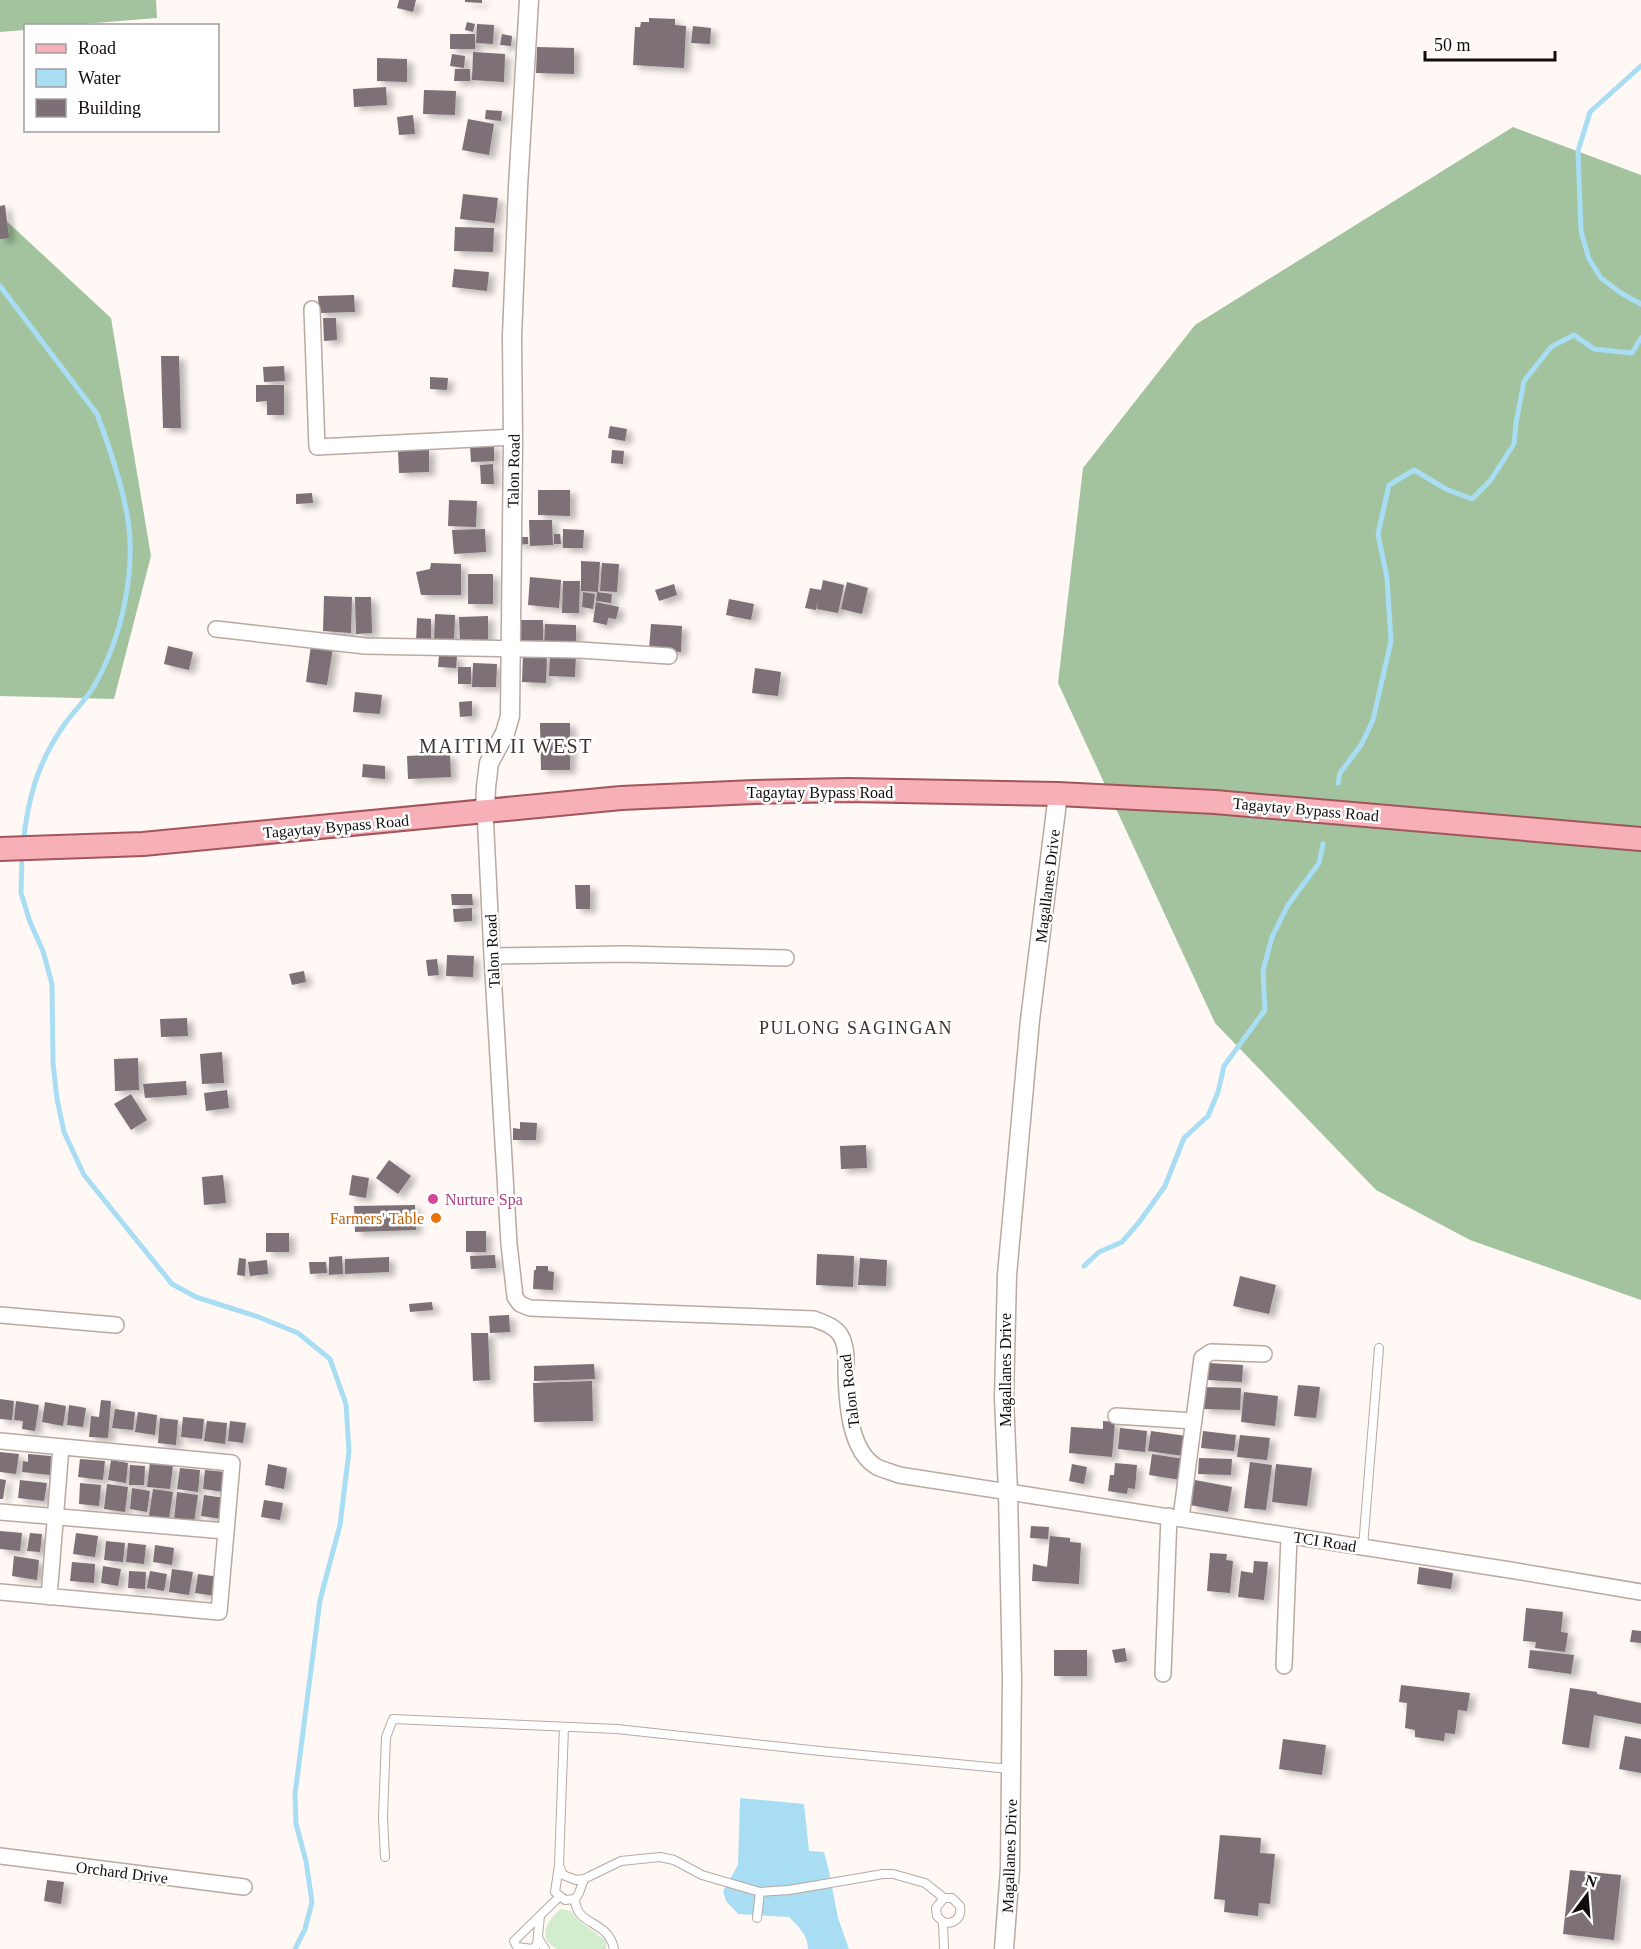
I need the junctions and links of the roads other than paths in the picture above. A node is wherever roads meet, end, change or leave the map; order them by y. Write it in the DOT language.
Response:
graph roads {
  1 [pos="529,0"];
  2 [pos="312,309"];
  3 [pos="513,437"];
  4 [pos="216,629"];
  5 [pos="510,649"];
  6 [pos="669,656"];
  7 [pos="1058,794"];
  8 [pos="485,811"];
  9 [pos="1641,839"];
  10 [pos="0,849"];
  11 [pos="492,956"];
  12 [pos="786,958"];
  13 [pos="0,1315"];
  14 [pos="116,1325"];
  15 [pos="1379,1348"];
  16 [pos="1264,1354"];
  17 [pos="1116,1416"];
  18 [pos="1194,1421"];
  19 [pos="0,1442"];
  20 [pos="61,1447"];
  21 [pos="1008,1492"];
  22 [pos="0,1512"];
  23 [pos="56,1516"];
  24 [pos="1175,1517"];
  25 [pos="225,1531"];
  26 [pos="1289,1536"];
  27 [pos="1363,1547"];
  28 [pos="0,1592"];
  29 [pos="1641,1592"];
  30 [pos="49,1597"];
  31 [pos="1284,1666"];
  32 [pos="1163,1674"];
  33 [pos="564,1727"];
  34 [pos="1011,1769"];
  35 [pos="0,1856"];
  36 [pos="385,1857"];
  37 [pos="559,1865"];
  38 [pos="584,1879"];
  39 [pos="244,1887"];
  40 [pos="760,1892"];
  41 [pos="559,1897"];
  42 [pos="575,1899"];
  43 [pos="944,1899"];
  44 [pos="540,1916"];
  45 [pos="758,1918"];
  46 [pos="943,1922"];
  47 [pos="538,1938"];
  48 [pos="545,1949"];
  49 [pos="614,1949"];
  50 [pos="945,1949"];
  51 [pos="1004,1949"];
  1 -- 3 [label="street, Talon Road"];
  2 -- 3 [label="street"];
  3 -- 5 [label="street, Talon Road"];
  4 -- 5 [label="street"];
  5 -- 6 [label="street"];
  5 -- 8 [label="street, Talon Road"];
  7 -- 8 [label="main road, Tagaytay Bypass Road"];
  7 -- 9 [label="main road, Tagaytay Bypass Road"];
  7 -- 21 [label="street, Magallanes Drive"];
  8 -- 10 [label="main road, Tagaytay Bypass Road"];
  8 -- 11 [label="street, Talon Road"];
  11 -- 12 [label="street"];
  11 -- 21 [label="street, Talon Road"];
  13 -- 14 [label="street"];
  15 -- 27 [label="lane"];
  16 -- 18 [label="street"];
  17 -- 18 [label="street"];
  18 -- 24 [label="street"];
  19 -- 20 [label="street"];
  20 -- 23 [label="street"];
  20 -- 25 [label="street"];
  21 -- 24 [label="street, TCI Road"];
  21 -- 34 [label="street, Magallanes Drive"];
  22 -- 23 [label="street"];
  23 -- 25 [label="street"];
  23 -- 30 [label="street"];
  24 -- 26 [label="street, TCI Road"];
  24 -- 32 [label="street"];
  25 -- 30 [label="street"];
  26 -- 27 [label="street, TCI Road"];
  26 -- 31 [label="street"];
  27 -- 29 [label="street, TCI Road"];
  28 -- 30 [label="street"];
  33 -- 34 [label="lane"];
  33 -- 36 [label="lane"];
  33 -- 37 [label="lane"];
  34 -- 51 [label="street, Magallanes Drive"];
  35 -- 39 [label="street, Orchard Drive"];
  37 -- 38 [label="lane"];
  37 -- 41 [label="lane"];
  38 -- 40 [label="lane"];
  38 -- 42 [label="lane"];
  40 -- 43 [label="lane"];
  40 -- 45 [label="lane"];
  41 -- 42 [label="lane"];
  41 -- 44 [label="lane"];
  42 -- 49 [label="lane"];
  43 -- 46 [label="lane"];
  43 -- 46 [label="lane"];
  44 -- 47 [label="lane"];
  44 -- 47 [label="lane"];
  46 -- 50 [label="lane"];
  47 -- 48 [label="lane"];
}
